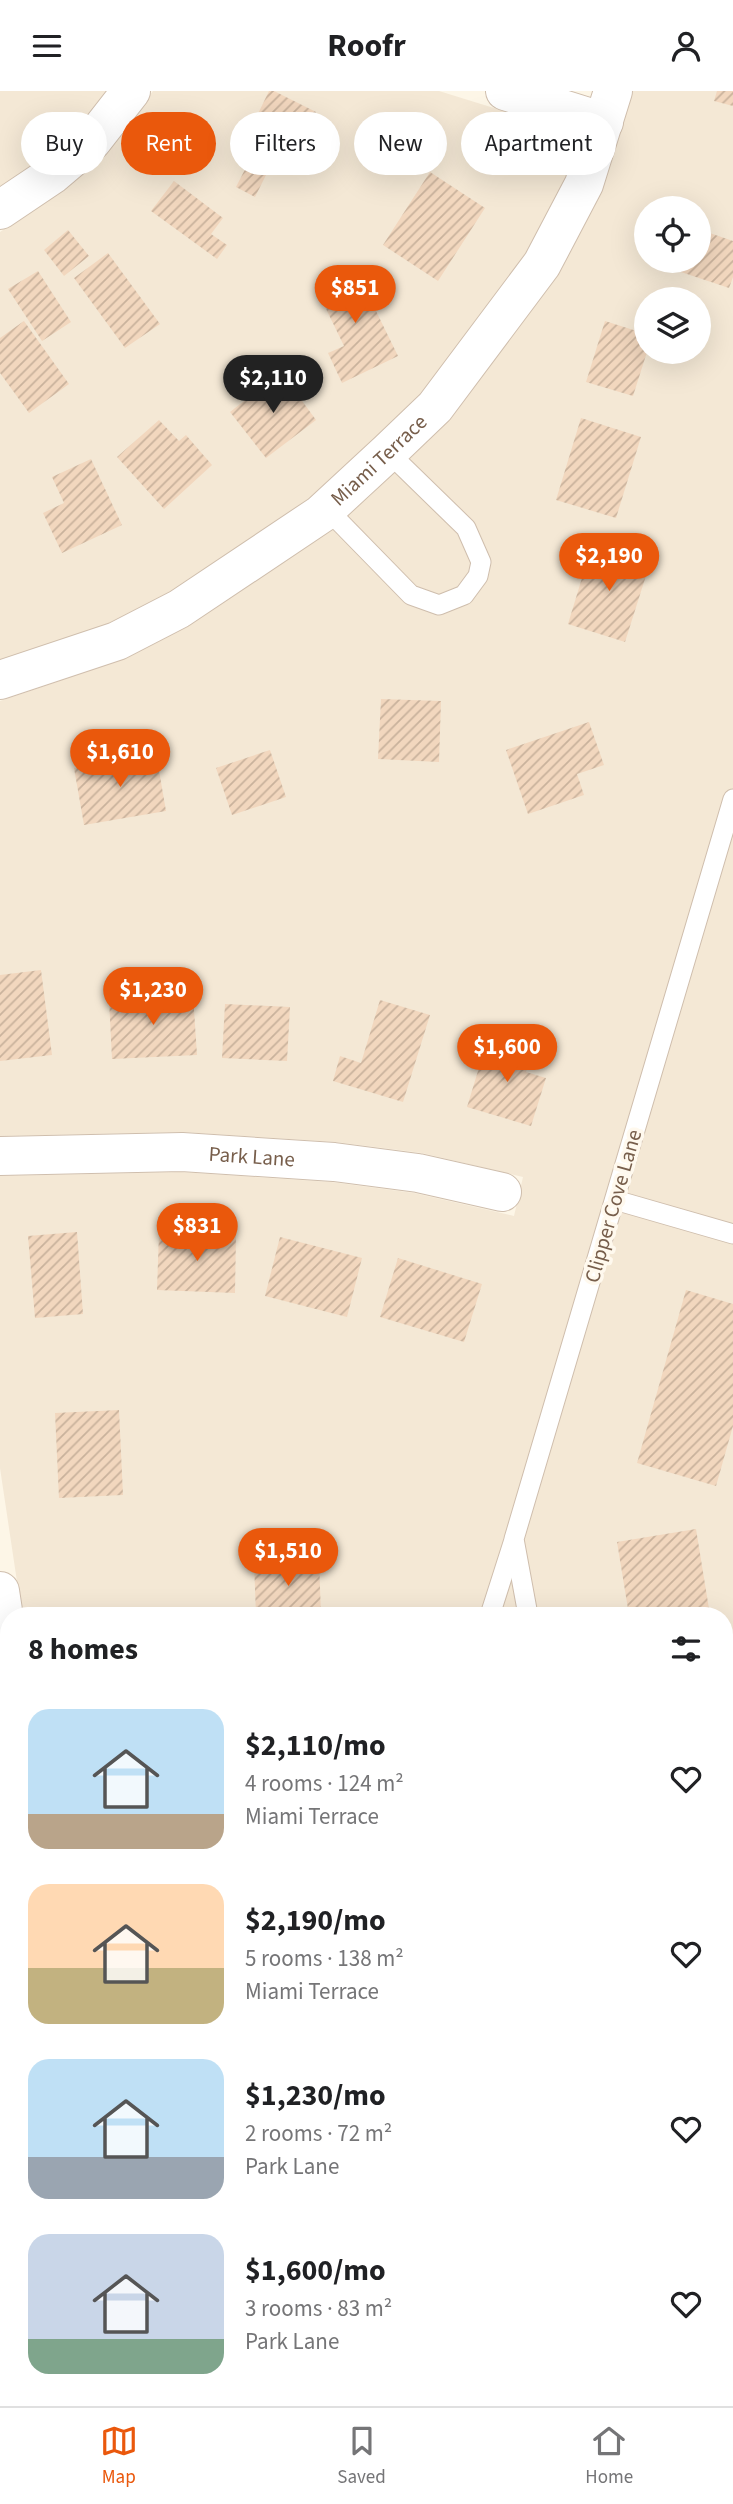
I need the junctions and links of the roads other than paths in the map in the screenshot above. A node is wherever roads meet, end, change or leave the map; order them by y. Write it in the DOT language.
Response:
graph roads {
  1 [pos="131,91"];
  2 [pos="505,91"];
  3 [pos="609,107"];
  4 [pos="0,210"];
  5 [pos="388,452"];
  6 [pos="327,509"];
  7 [pos="0,680"];
  8 [pos="733,799"];
  9 [pos="0,1156"];
  10 [pos="502,1192"];
  11 [pos="615,1200"];
  12 [pos="733,1234"];
  13 [pos="514,1539"];
  14 [pos="493,1607"];
  15 [pos="527,1607"];
  1 -- 4 [label="street"];
  2 -- 3 [label="street"];
  3 -- 5 [label="street, Miami Terrace"];
  5 -- 6 [label="street, Miami Terrace"];
  5 -- 6 [label="lane"];
  6 -- 7 [label="street, Miami Terrace"];
  8 -- 11 [label="lane, Clipper Cove Lane"];
  9 -- 10 [label="street, Park Lane"];
  11 -- 12 [label="lane"];
  11 -- 13 [label="lane, Clipper Cove Lane"];
  13 -- 14 [label="lane"];
  13 -- 15 [label="lane, Clipper Cove Lane"];
}
